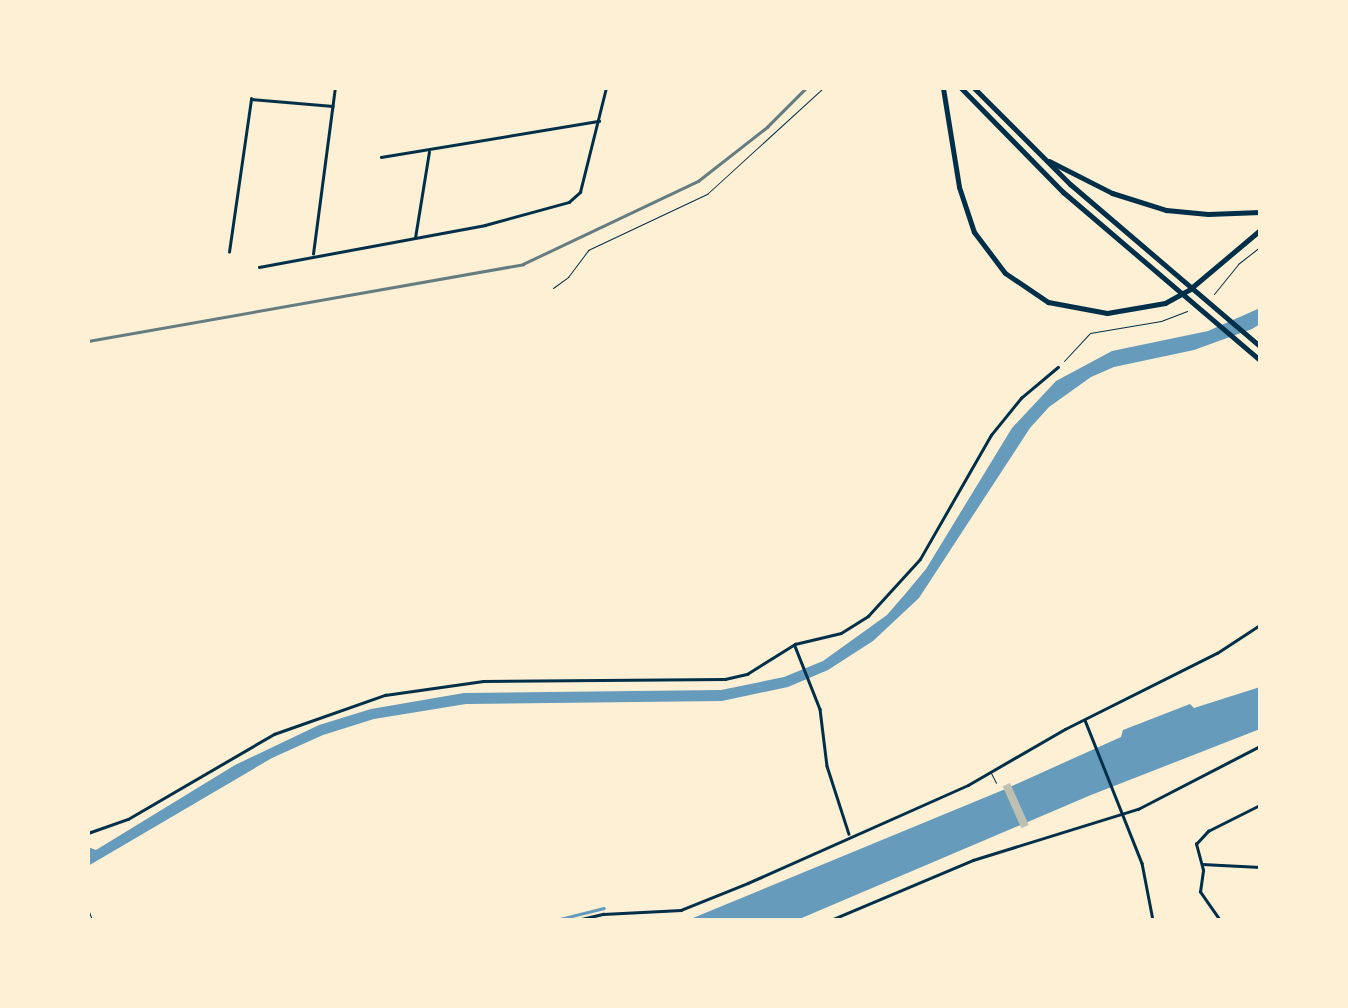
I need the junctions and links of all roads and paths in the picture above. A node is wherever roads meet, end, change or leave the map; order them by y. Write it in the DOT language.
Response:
graph roads {
  1 [pos="335,88"];
  2 [pos="606,88"];
  3 [pos="823,88"];
  4 [pos="944,88"];
  5 [pos="961,88"];
  6 [pos="974,88"];
  7 [pos="333,106"];
  8 [pos="600,120"];
  9 [pos="430,150"];
  10 [pos="381,157"];
  11 [pos="1042,158"];
  12 [pos="1260,212"];
  13 [pos="1260,230"];
  14 [pos="415,239"];
  15 [pos="1260,247"];
  16 [pos="229,252"];
  17 [pos="313,254"];
  18 [pos="259,266"];
  19 [pos="553,288"];
  20 [pos="1210,297"];
  21 [pos="1198,306"];
  22 [pos="1260,346"];
  23 [pos="1260,360"];
  24 [pos="1058,367"];
  25 [pos="1260,625"];
  26 [pos="795,644"];
  27 [pos="1085,719"];
  28 [pos="1260,746"];
  29 [pos="992,773"];
  30 [pos="996,783"];
  31 [pos="1260,805"];
  32 [pos="1123,814"];
  33 [pos="88,833"];
  34 [pos="850,837"];
  35 [pos="1201,864"];
  36 [pos="1260,867"];
  37 [pos="88,908"];
  38 [pos="92,920"];
  39 [pos="577,920"];
  40 [pos="831,920"];
  41 [pos="1153,920"];
  42 [pos="1204,920"];
  43 [pos="1221,920"];
  1 -- 7 [label="street"];
  2 -- 8 [label="street"];
  3 -- 19 [label="lane"];
  4 -- 13 [label="highway"];
  5 -- 23 [label="highway"];
  6 -- 11 [label="highway"];
  7 -- 16 [label="street"];
  7 -- 17 [label="street"];
  8 -- 9 [label="street"];
  8 -- 14 [label="street"];
  9 -- 10 [label="street"];
  9 -- 14 [label="street"];
  11 -- 12 [label="highway"];
  11 -- 22 [label="highway"];
  14 -- 17 [label="street"];
  15 -- 20 [label="path"];
  17 -- 18 [label="street"];
  21 -- 24 [label="path"];
  24 -- 26 [label="street"];
  25 -- 27 [label="street"];
  26 -- 33 [label="street"];
  26 -- 34 [label="street"];
  27 -- 29 [label="street"];
  27 -- 32 [label="street"];
  28 -- 32 [label="street"];
  29 -- 30 [label="lane"];
  29 -- 34 [label="street"];
  31 -- 35 [label="street"];
  32 -- 40 [label="street"];
  32 -- 41 [label="street"];
  34 -- 39 [label="street"];
  35 -- 36 [label="street"];
  35 -- 43 [label="street"];
  37 -- 38 [label="path"];
  42 -- 43 [label="street"];
}
